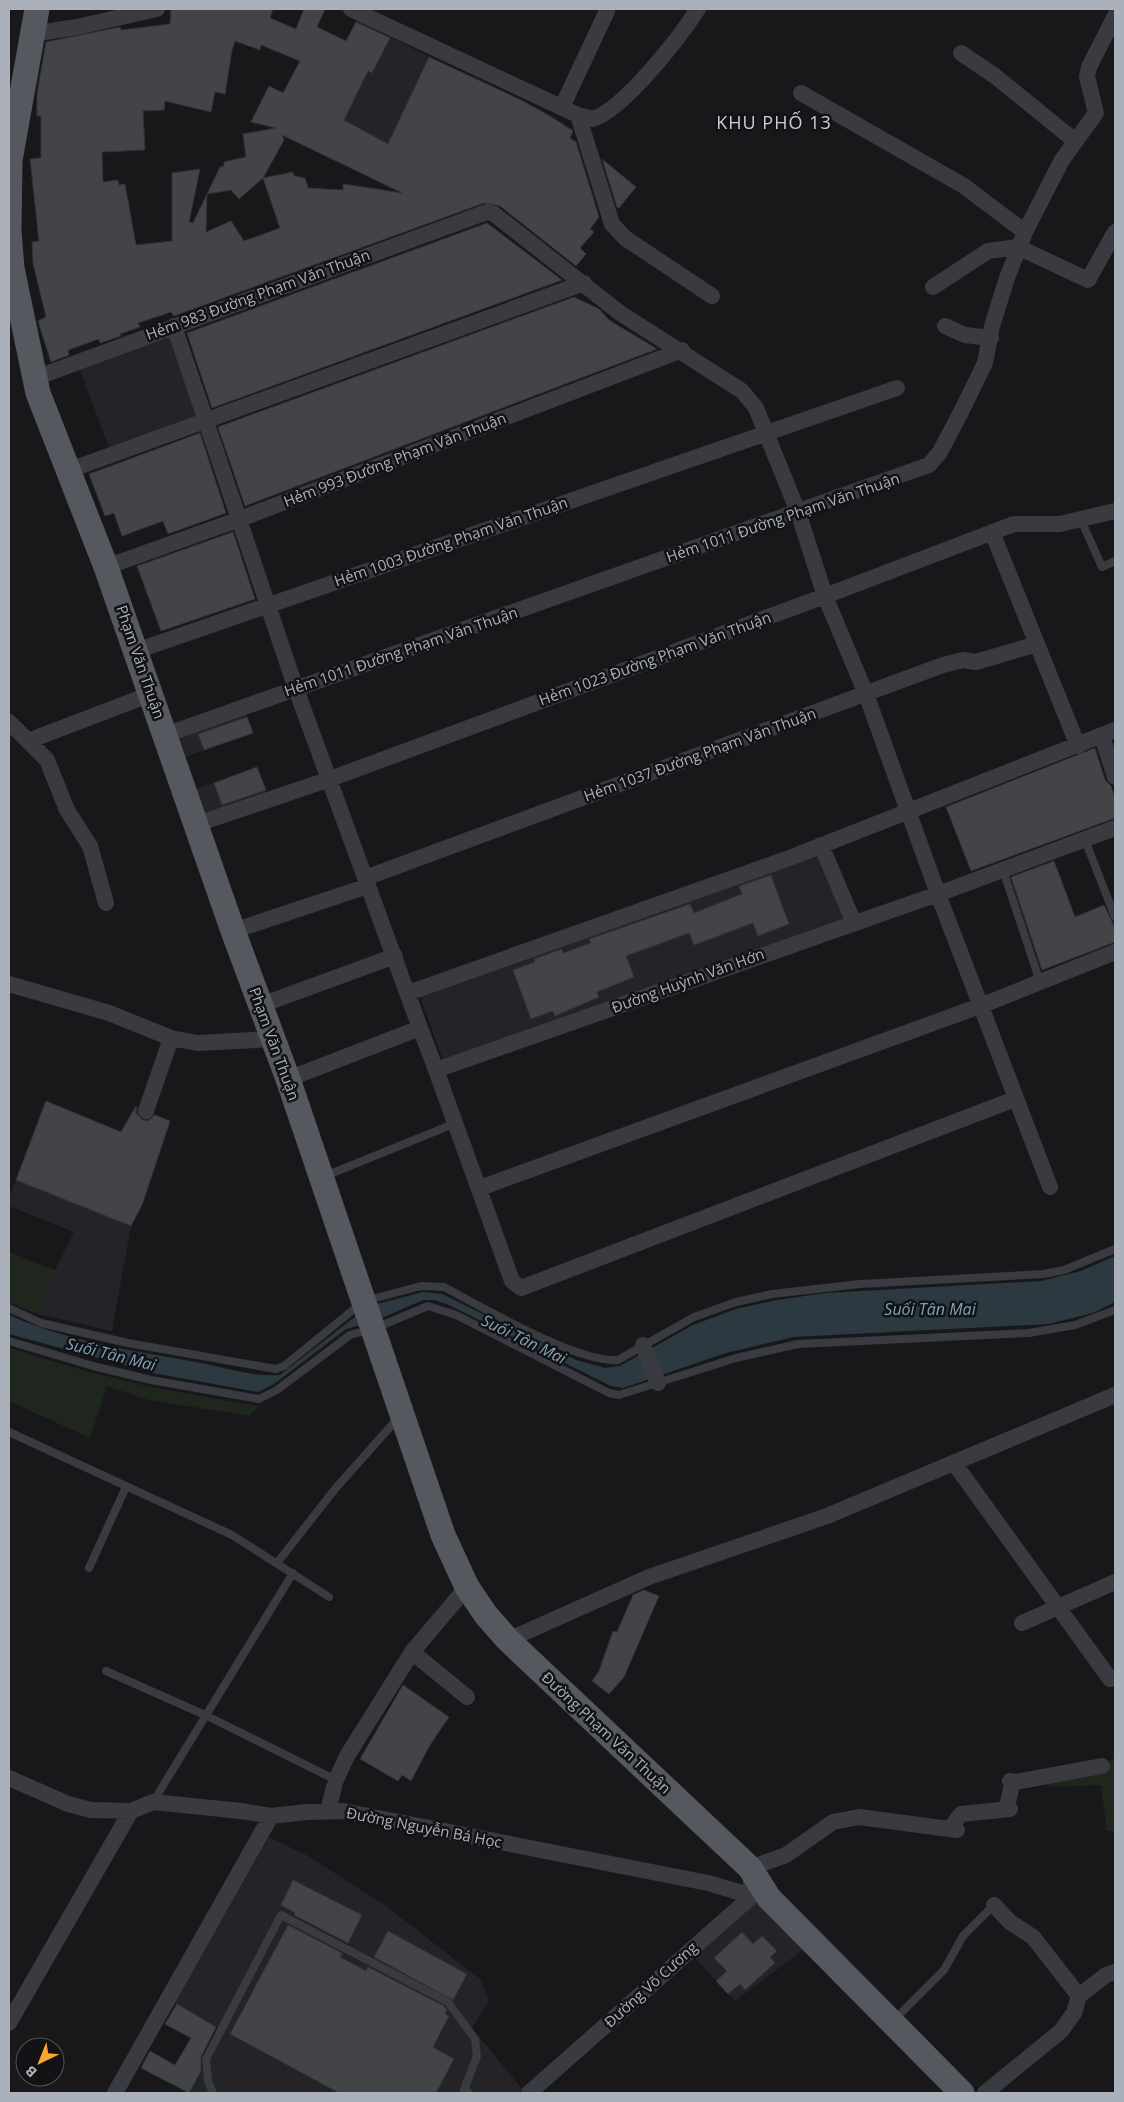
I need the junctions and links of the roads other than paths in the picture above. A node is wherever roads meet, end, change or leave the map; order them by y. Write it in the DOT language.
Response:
graph roads {
  1 [pos="36,9"];
  2 [pos="157,9"];
  3 [pos="351,9"];
  4 [pos="698,9"];
  5 [pos="607,11"];
  6 [pos="1115,16"];
  7 [pos="32,34"];
  8 [pos="961,53"];
  9 [pos="801,94"];
  10 [pos="562,107"];
  11 [pos="578,115"];
  12 [pos="12,126"];
  13 [pos="1075,140"];
  14 [pos="9,231"];
  15 [pos="1115,232"];
  16 [pos="1022,239"];
  17 [pos="584,283"];
  18 [pos="933,287"];
  19 [pos="712,296"];
  20 [pos="174,326"];
  21 [pos="945,326"];
  22 [pos="991,338"];
  23 [pos="682,350"];
  24 [pos="35,378"];
  25 [pos="897,388"];
  26 [pos="204,420"];
  27 [pos="767,433"];
  28 [pos="67,471"];
  29 [pos="1115,511"];
  30 [pos="798,512"];
  31 [pos="240,519"];
  32 [pos="1081,520"];
  33 [pos="992,532"];
  34 [pos="1115,561"];
  35 [pos="106,568"];
  36 [pos="825,596"];
  37 [pos="267,605"];
  38 [pos="1037,644"];
  39 [pos="136,651"];
  40 [pos="296,689"];
  41 [pos="151,694"];
  42 [pos="866,694"];
  43 [pos="9,722"];
  44 [pos="1109,733"];
  45 [pos="165,735"];
  46 [pos="28,741"];
  47 [pos="1078,746"];
  48 [pos="1115,777"];
  49 [pos="330,779"];
  50 [pos="908,811"];
  51 [pos="197,824"];
  52 [pos="1115,828"];
  53 [pos="1085,840"];
  54 [pos="821,845"];
  55 [pos="1003,870"];
  56 [pos="366,882"];
  57 [pos="938,894"];
  58 [pos="106,903"];
  59 [pos="1115,917"];
  60 [pos="854,923"];
  61 [pos="233,931"];
  62 [pos="1115,952"];
  63 [pos="395,956"];
  64 [pos="1040,982"];
  65 [pos="9,984"];
  66 [pos="408,993"];
  67 [pos="261,1006"];
  68 [pos="980,1006"];
  69 [pos="420,1028"];
  70 [pos="171,1038"];
  71 [pos="272,1039"];
  72 [pos="436,1070"];
  73 [pos="288,1079"];
  74 [pos="1015,1099"];
  75 [pos="146,1111"];
  76 [pos="456,1123"];
  77 [pos="321,1177"];
  78 [pos="1050,1187"];
  79 [pos="480,1188"];
  80 [pos="1115,1249"];
  81 [pos="364,1301"];
  82 [pos="9,1308"];
  83 [pos="1115,1310"];
  84 [pos="373,1329"];
  85 [pos="9,1341"];
  86 [pos="643,1345"];
  87 [pos="658,1383"];
  88 [pos="1115,1395"];
  89 [pos="401,1416"];
  90 [pos="9,1432"];
  91 [pos="954,1462"];
  92 [pos="126,1487"];
  93 [pos="277,1563"];
  94 [pos="89,1568"];
  95 [pos="294,1573"];
  96 [pos="1115,1582"];
  97 [pos="467,1587"];
  98 [pos="328,1597"];
  99 [pos="1059,1607"];
  100 [pos="1022,1623"];
  101 [pos="508,1640"];
  102 [pos="412,1652"];
  103 [pos="106,1671"];
  104 [pos="1110,1679"];
  105 [pos="467,1697"];
  106 [pos="205,1715"];
  107 [pos="1102,1766"];
  108 [pos="9,1778"];
  109 [pos="336,1784"];
  110 [pos="153,1802"];
  111 [pos="131,1811"];
  112 [pos="328,1811"];
  113 [pos="271,1816"];
  114 [pos="750,1868"];
  115 [pos="752,1896"];
  116 [pos="994,1906"];
  117 [pos="1115,1972"];
  118 [pos="1079,1996"];
  119 [pos="9,2023"];
  120 [pos="892,2023"];
  121 [pos="465,2092"];
  122 [pos="115,2093"];
  123 [pos="213,2093"];
  124 [pos="529,2093"];
  125 [pos="962,2093"];
  126 [pos="985,2093"];
  1 -- 7 [label="main road, Phạm Văn Thuận"];
  2 -- 7 [label="street"];
  3 -- 10 [label="street"];
  4 -- 11 [label="street"];
  5 -- 10 [label="street"];
  6 -- 13 [label="street, Hẻm 1011 Đường Phạm Văn Thuận"];
  7 -- 12 [label="main road, Phạm Văn Thuận"];
  8 -- 13 [label="street"];
  9 -- 16 [label="street"];
  10 -- 11 [label="street"];
  11 -- 19 [label="street"];
  12 -- 14 [label="main road, Phạm Văn Thuận"];
  13 -- 16 [label="street, Hẻm 1011 Đường Phạm Văn Thuận"];
  14 -- 24 [label="main road, Phạm Văn Thuận"];
  15 -- 16 [label="street"];
  16 -- 18 [label="street"];
  16 -- 22 [label="street, Hẻm 1011 Đường Phạm Văn Thuận"];
  17 -- 20 [label="street, Hẻm 983 Đường Phạm Văn Thuận"];
  17 -- 23 [label="street"];
  17 -- 26 [label="street"];
  20 -- 24 [label="street, Hẻm 983 Đường Phạm Văn Thuận"];
  20 -- 26 [label="street"];
  21 -- 22 [label="street"];
  22 -- 30 [label="street, Hẻm 1011 Đường Phạm Văn Thuận"];
  23 -- 27 [label="street"];
  23 -- 31 [label="street, Hẻm 993 Đường Phạm Văn Thuận"];
  24 -- 28 [label="main road, Phạm Văn Thuận"];
  25 -- 27 [label="street, Hẻm 1003 Đường Phạm Văn Thuận"];
  26 -- 28 [label="street"];
  26 -- 31 [label="street"];
  27 -- 30 [label="street"];
  27 -- 37 [label="street, Hẻm 1003 Đường Phạm Văn Thuận"];
  28 -- 35 [label="main road, Phạm Văn Thuận"];
  29 -- 32 [label="street, Hẻm 1023 Đường Phạm Văn Thuận"];
  30 -- 36 [label="street"];
  30 -- 40 [label="street, Hẻm 1011 Đường Phạm Văn Thuận"];
  31 -- 35 [label="street, Hẻm 993 Đường Phạm Văn Thuận"];
  31 -- 37 [label="street"];
  32 -- 33 [label="street, Hẻm 1023 Đường Phạm Văn Thuận"];
  32 -- 34 [label="lane"];
  33 -- 36 [label="street, Hẻm 1023 Đường Phạm Văn Thuận"];
  33 -- 38 [label="street"];
  35 -- 39 [label="main road, Phạm Văn Thuận"];
  36 -- 42 [label="street"];
  36 -- 49 [label="street, Hẻm 1023 Đường Phạm Văn Thuận"];
  37 -- 39 [label="street, Hẻm 1003 Đường Phạm Văn Thuận"];
  37 -- 40 [label="street"];
  38 -- 42 [label="street, Hẻm 1037 Đường Phạm Văn Thuận"];
  38 -- 47 [label="street"];
  39 -- 41 [label="main road, Phạm Văn Thuận"];
  40 -- 45 [label="street, Hẻm 1011 Đường Phạm Văn Thuận"];
  40 -- 49 [label="street"];
  41 -- 45 [label="main road, Phạm Văn Thuận"];
  41 -- 46 [label="street"];
  42 -- 50 [label="street"];
  42 -- 56 [label="street, Hẻm 1037 Đường Phạm Văn Thuận"];
  43 -- 46 [label="street"];
  44 -- 47 [label="street"];
  44 -- 48 [label="street"];
  45 -- 51 [label="main road, Phạm Văn Thuận"];
  46 -- 58 [label="street"];
  47 -- 50 [label="street"];
  49 -- 51 [label="street, Hẻm 1023 Đường Phạm Văn Thuận"];
  49 -- 56 [label="street"];
  50 -- 54 [label="street"];
  50 -- 57 [label="street"];
  51 -- 61 [label="main road, Phạm Văn Thuận"];
  52 -- 53 [label="street, Đường Huỳnh Văn Hớn"];
  53 -- 55 [label="street, Đường Huỳnh Văn Hớn"];
  53 -- 59 [label="lane"];
  54 -- 60 [label="street"];
  54 -- 66 [label="street"];
  55 -- 57 [label="street, Đường Huỳnh Văn Hớn"];
  55 -- 64 [label="lane"];
  56 -- 61 [label="street, Hẻm 1037 Đường Phạm Văn Thuận"];
  56 -- 63 [label="street"];
  57 -- 60 [label="street, Đường Huỳnh Văn Hớn"];
  57 -- 68 [label="street"];
  60 -- 72 [label="street, Đường Huỳnh Văn Hớn"];
  61 -- 67 [label="main road, Phạm Văn Thuận"];
  62 -- 64 [label="street"];
  63 -- 66 [label="street"];
  63 -- 67 [label="street"];
  64 -- 68 [label="street"];
  65 -- 70 [label="street"];
  66 -- 69 [label="street"];
  67 -- 71 [label="main road, Phạm Văn Thuận"];
  68 -- 74 [label="street"];
  68 -- 79 [label="street"];
  69 -- 72 [label="street"];
  69 -- 73 [label="street"];
  70 -- 71 [label="street"];
  70 -- 75 [label="street"];
  71 -- 73 [label="main road, Phạm Văn Thuận"];
  72 -- 76 [label="street"];
  73 -- 77 [label="main road, Phạm Văn Thuận"];
  74 -- 78 [label="street"];
  74 -- 79 [label="street"];
  76 -- 77 [label="lane"];
  76 -- 79 [label="street"];
  77 -- 81 [label="main road, Phạm Văn Thuận"];
  80 -- 86 [label="lane"];
  81 -- 82 [label="lane"];
  81 -- 84 [label="main road, Đường Phạm Văn Thuận"];
  81 -- 86 [label="lane"];
  83 -- 87 [label="lane"];
  84 -- 85 [label="lane"];
  84 -- 87 [label="lane"];
  84 -- 89 [label="main road, Đường Phạm Văn Thuận"];
  86 -- 87 [label="street"];
  88 -- 91 [label="street"];
  89 -- 93 [label="lane"];
  89 -- 97 [label="main road, Đường Phạm Văn Thuận"];
  90 -- 92 [label="lane"];
  91 -- 99 [label="street"];
  91 -- 101 [label="street"];
  92 -- 93 [label="lane"];
  92 -- 94 [label="lane"];
  93 -- 95 [label="lane"];
  95 -- 98 [label="lane"];
  95 -- 106 [label="lane"];
  96 -- 99 [label="street"];
  97 -- 101 [label="main road, Đường Phạm Văn Thuận"];
  97 -- 102 [label="street"];
  99 -- 100 [label="street"];
  99 -- 104 [label="street"];
  101 -- 114 [label="main road, Đường Phạm Văn Thuận"];
  102 -- 105 [label="street"];
  102 -- 109 [label="street"];
  103 -- 106 [label="lane"];
  106 -- 109 [label="lane"];
  106 -- 110 [label="lane"];
  107 -- 114 [label="street"];
  108 -- 111 [label="street, Đường Nguyễn Bá Học"];
  109 -- 112 [label="street"];
  110 -- 111 [label="street, Đường Nguyễn Bá Học"];
  110 -- 113 [label="street, Đường Nguyễn Bá Học"];
  111 -- 119 [label="street"];
  112 -- 113 [label="street, Đường Nguyễn Bá Học"];
  112 -- 115 [label="street, Đường Nguyễn Bá Học"];
  113 -- 122 [label="street"];
  114 -- 115 [label="street"];
  114 -- 120 [label="main road, Đường Phạm Văn Thuận"];
  115 -- 124 [label="street, Đường Võ Cương"];
  116 -- 118 [label="street"];
  116 -- 120 [label="lane"];
  117 -- 118 [label="street"];
  118 -- 126 [label="street"];
  120 -- 125 [label="main road, Đường Phạm Văn Thuận"];
  121 -- 123 [label="lane"];
}
